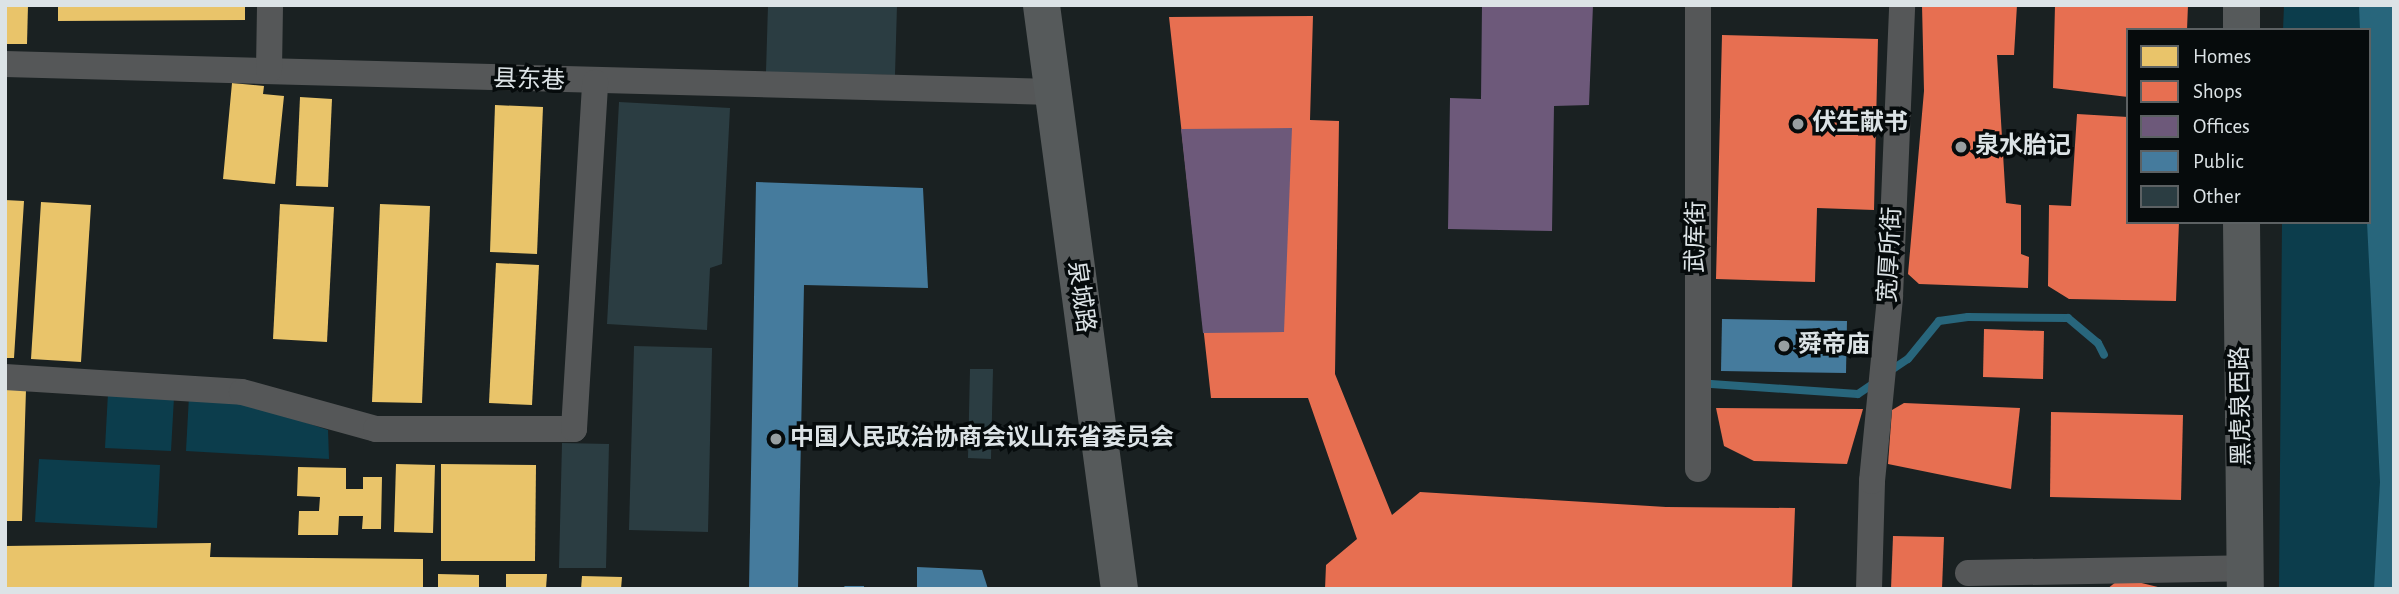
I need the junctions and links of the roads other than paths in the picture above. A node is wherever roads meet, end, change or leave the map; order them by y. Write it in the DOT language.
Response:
graph roads {
  1 [pos="270,5"];
  2 [pos="1041,5"];
  3 [pos="1698,5"];
  4 [pos="1902,5"];
  5 [pos="2241,5"];
  6 [pos="2241,28"];
  7 [pos="5,64"];
  8 [pos="269,70"];
  9 [pos="595,83"];
  10 [pos="1053,92"];
  11 [pos="2241,224"];
  12 [pos="5,377"];
  13 [pos="1698,469"];
  14 [pos="1968,573"];
  15 [pos="2245,578"];
  16 [pos="1119,589"];
  17 [pos="1869,589"];
  1 -- 8 [label="street"];
  2 -- 10 [label="main road, 泉城路"];
  3 -- 13 [label="street, 武库街"];
  4 -- 17 [label="street, 宽厚所街"];
  5 -- 6 [label="main road"];
  7 -- 8 [label="street, 县东巷"];
  8 -- 9 [label="street, 县东巷"];
  9 -- 10 [label="street, 县东巷"];
  9 -- 12 [label="street"];
  10 -- 16 [label="main road, 泉城路"];
  11 -- 15 [label="main road, 黑虎泉西路"];
  14 -- 15 [label="street"];
}
